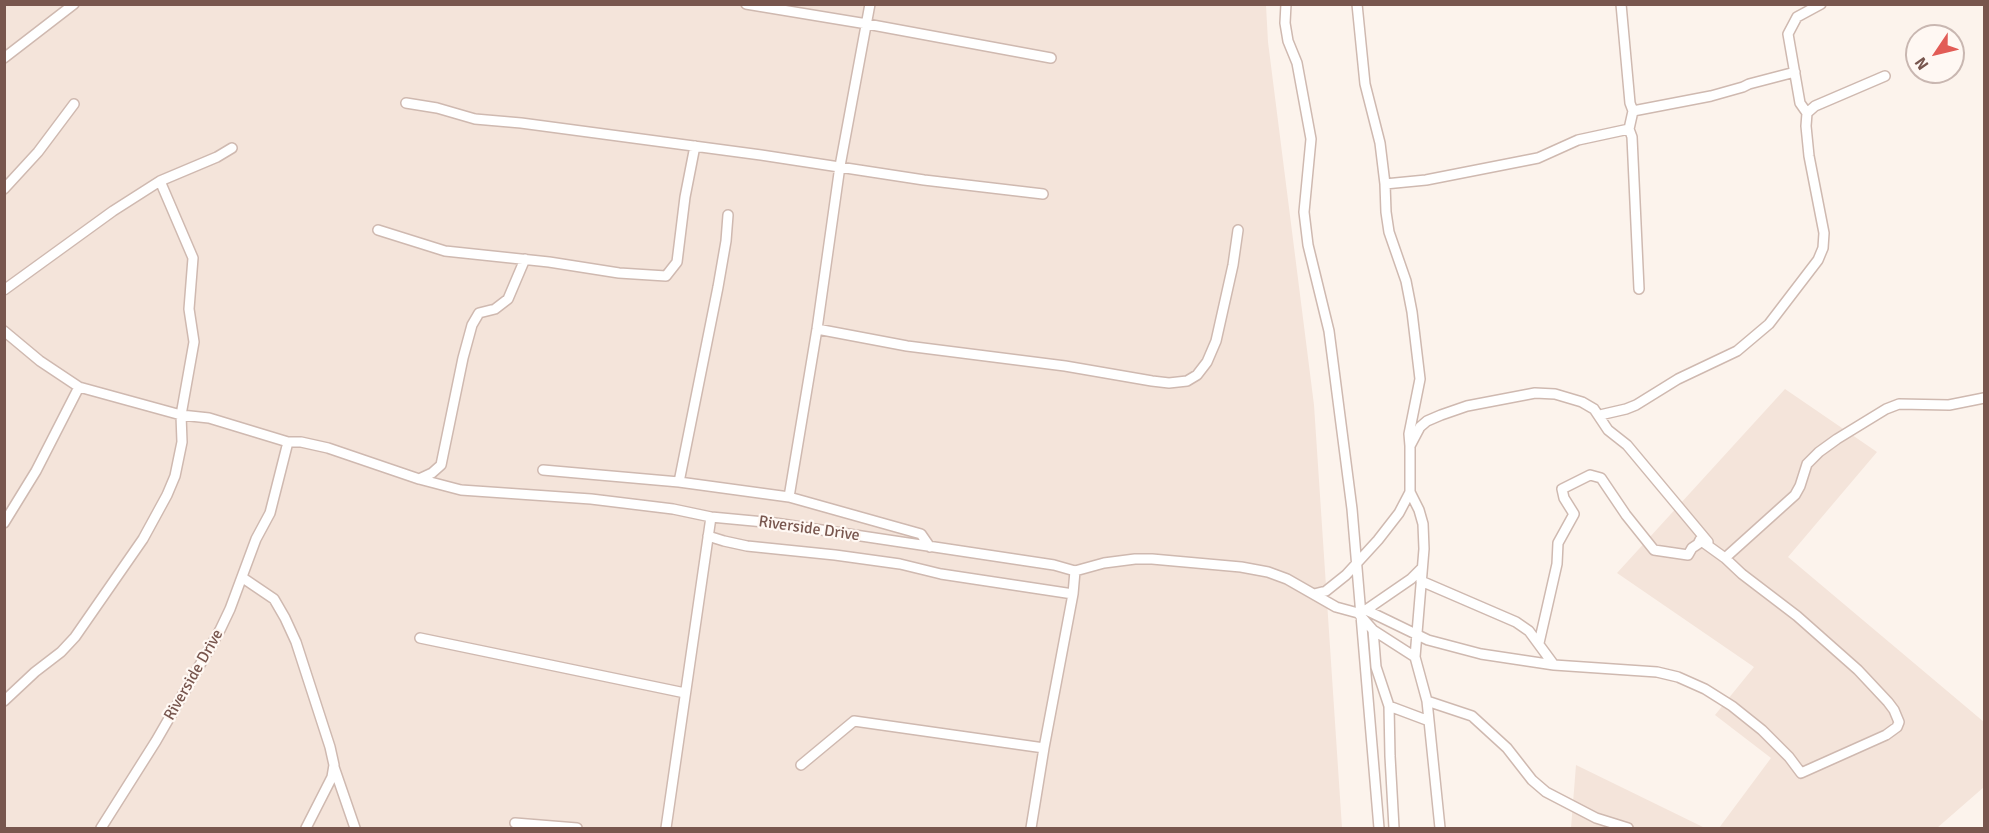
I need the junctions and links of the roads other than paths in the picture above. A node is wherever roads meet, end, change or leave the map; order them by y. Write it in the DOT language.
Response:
graph roads {
  1 [pos="74,4"];
  2 [pos="746,4"];
  3 [pos="870,4"];
  4 [pos="1286,4"];
  5 [pos="1357,4"];
  6 [pos="1621,4"];
  7 [pos="1821,4"];
  8 [pos="867,24"];
  9 [pos="4,58"];
  10 [pos="1051,58"];
  11 [pos="1795,72"];
  12 [pos="1885,76"];
  13 [pos="406,103"];
  14 [pos="74,104"];
  15 [pos="1633,111"];
  16 [pos="1807,113"];
  17 [pos="1629,129"];
  18 [pos="695,146"];
  19 [pos="232,148"];
  20 [pos="840,166"];
  21 [pos="160,181"];
  22 [pos="1385,184"];
  23 [pos="4,189"];
  24 [pos="1044,194"];
  25 [pos="728,215"];
  26 [pos="378,230"];
  27 [pos="1238,230"];
  28 [pos="525,259"];
  29 [pos="1639,289"];
  30 [pos="4,290"];
  31 [pos="817,329"];
  32 [pos="4,332"];
  33 [pos="79,387"];
  34 [pos="1984,398"];
  35 [pos="182,415"];
  36 [pos="1600,415"];
  37 [pos="288,442"];
  38 [pos="1410,446"];
  39 [pos="543,470"];
  40 [pos="419,479"];
  41 [pos="679,482"];
  42 [pos="1410,492"];
  43 [pos="789,496"];
  44 [pos="711,517"];
  45 [pos="4,523"];
  46 [pos="708,536"];
  47 [pos="930,547"];
  48 [pos="1722,557"];
  49 [pos="1358,562"];
  50 [pos="1421,568"];
  51 [pos="1075,571"];
  52 [pos="243,578"];
  53 [pos="1421,581"];
  54 [pos="1073,594"];
  55 [pos="1314,594"];
  56 [pos="1363,613"];
  57 [pos="1373,630"];
  58 [pos="1418,635"];
  59 [pos="420,638"];
  60 [pos="1539,644"];
  61 [pos="1415,657"];
  62 [pos="1554,665"];
  63 [pos="685,693"];
  64 [pos="1427,700"];
  65 [pos="4,701"];
  66 [pos="1389,706"];
  67 [pos="1429,721"];
  68 [pos="1044,748"];
  69 [pos="334,765"];
  70 [pos="801,765"];
  71 [pos="326,789"];
  72 [pos="345,798"];
  73 [pos="1596,818"];
  74 [pos="515,823"];
  75 [pos="101,828"];
  76 [pos="306,828"];
  77 [pos="355,828"];
  78 [pos="577,828"];
  79 [pos="666,828"];
  80 [pos="1031,828"];
  81 [pos="1379,828"];
  82 [pos="1394,828"];
  83 [pos="1440,828"];
  84 [pos="1596,828"];
  85 [pos="1628,828"];
  1 -- 9 [label="street"];
  2 -- 8 [label="street"];
  3 -- 8 [label="street"];
  4 -- 49 [label="street"];
  5 -- 22 [label="street"];
  6 -- 15 [label="street"];
  7 -- 11 [label="street"];
  8 -- 10 [label="street"];
  8 -- 20 [label="street"];
  11 -- 15 [label="street"];
  11 -- 16 [label="street"];
  12 -- 16 [label="street"];
  13 -- 18 [label="street"];
  14 -- 23 [label="street"];
  15 -- 17 [label="street"];
  16 -- 36 [label="street"];
  17 -- 22 [label="street"];
  17 -- 29 [label="street"];
  18 -- 20 [label="street"];
  18 -- 28 [label="street"];
  19 -- 21 [label="street"];
  20 -- 24 [label="street"];
  20 -- 31 [label="street"];
  21 -- 30 [label="street"];
  21 -- 35 [label="street"];
  22 -- 38 [label="street"];
  25 -- 41 [label="street"];
  26 -- 28 [label="street"];
  27 -- 31 [label="street"];
  28 -- 40 [label="street"];
  31 -- 43 [label="street"];
  32 -- 33 [label="street, Riverside Drive"];
  33 -- 35 [label="street, Riverside Drive"];
  33 -- 45 [label="street"];
  34 -- 48 [label="street"];
  35 -- 37 [label="street, Riverside Drive"];
  35 -- 65 [label="street"];
  36 -- 38 [label="street"];
  36 -- 48 [label="street"];
  37 -- 40 [label="street, Riverside Drive"];
  37 -- 52 [label="street, Riverside Drive"];
  38 -- 42 [label="street"];
  39 -- 41 [label="street"];
  40 -- 44 [label="street, Riverside Drive"];
  41 -- 43 [label="street"];
  42 -- 49 [label="street"];
  42 -- 50 [label="street"];
  43 -- 47 [label="street"];
  44 -- 46 [label="street"];
  44 -- 47 [label="street, Riverside Drive"];
  46 -- 54 [label="street"];
  46 -- 63 [label="street"];
  47 -- 51 [label="street, Riverside Drive"];
  48 -- 60 [label="street"];
  48 -- 62 [label="street"];
  49 -- 55 [label="street"];
  49 -- 56 [label="street"];
  50 -- 53 [label="street"];
  50 -- 56 [label="street"];
  51 -- 54 [label="street"];
  51 -- 55 [label="street"];
  52 -- 69 [label="street"];
  52 -- 75 [label="street, Riverside Drive"];
  53 -- 58 [label="street"];
  53 -- 60 [label="street"];
  54 -- 68 [label="street"];
  55 -- 56 [label="street"];
  56 -- 57 [label="street"];
  56 -- 58 [label="street"];
  56 -- 81 [label="street"];
  57 -- 61 [label="street"];
  57 -- 66 [label="street"];
  58 -- 61 [label="street"];
  58 -- 62 [label="street"];
  59 -- 63 [label="street"];
  60 -- 62 [label="street"];
  61 -- 64 [label="street"];
  63 -- 79 [label="street"];
  64 -- 67 [label="street"];
  64 -- 73 [label="street"];
  66 -- 67 [label="street"];
  66 -- 82 [label="street"];
  67 -- 83 [label="street"];
  68 -- 70 [label="street"];
  68 -- 80 [label="street"];
  69 -- 71 [label="street"];
  69 -- 72 [label="street"];
  71 -- 72 [label="street"];
  71 -- 76 [label="street"];
  72 -- 77 [label="street"];
  73 -- 84 [label="street"];
  73 -- 85 [label="street"];
  74 -- 78 [label="street"];
}
